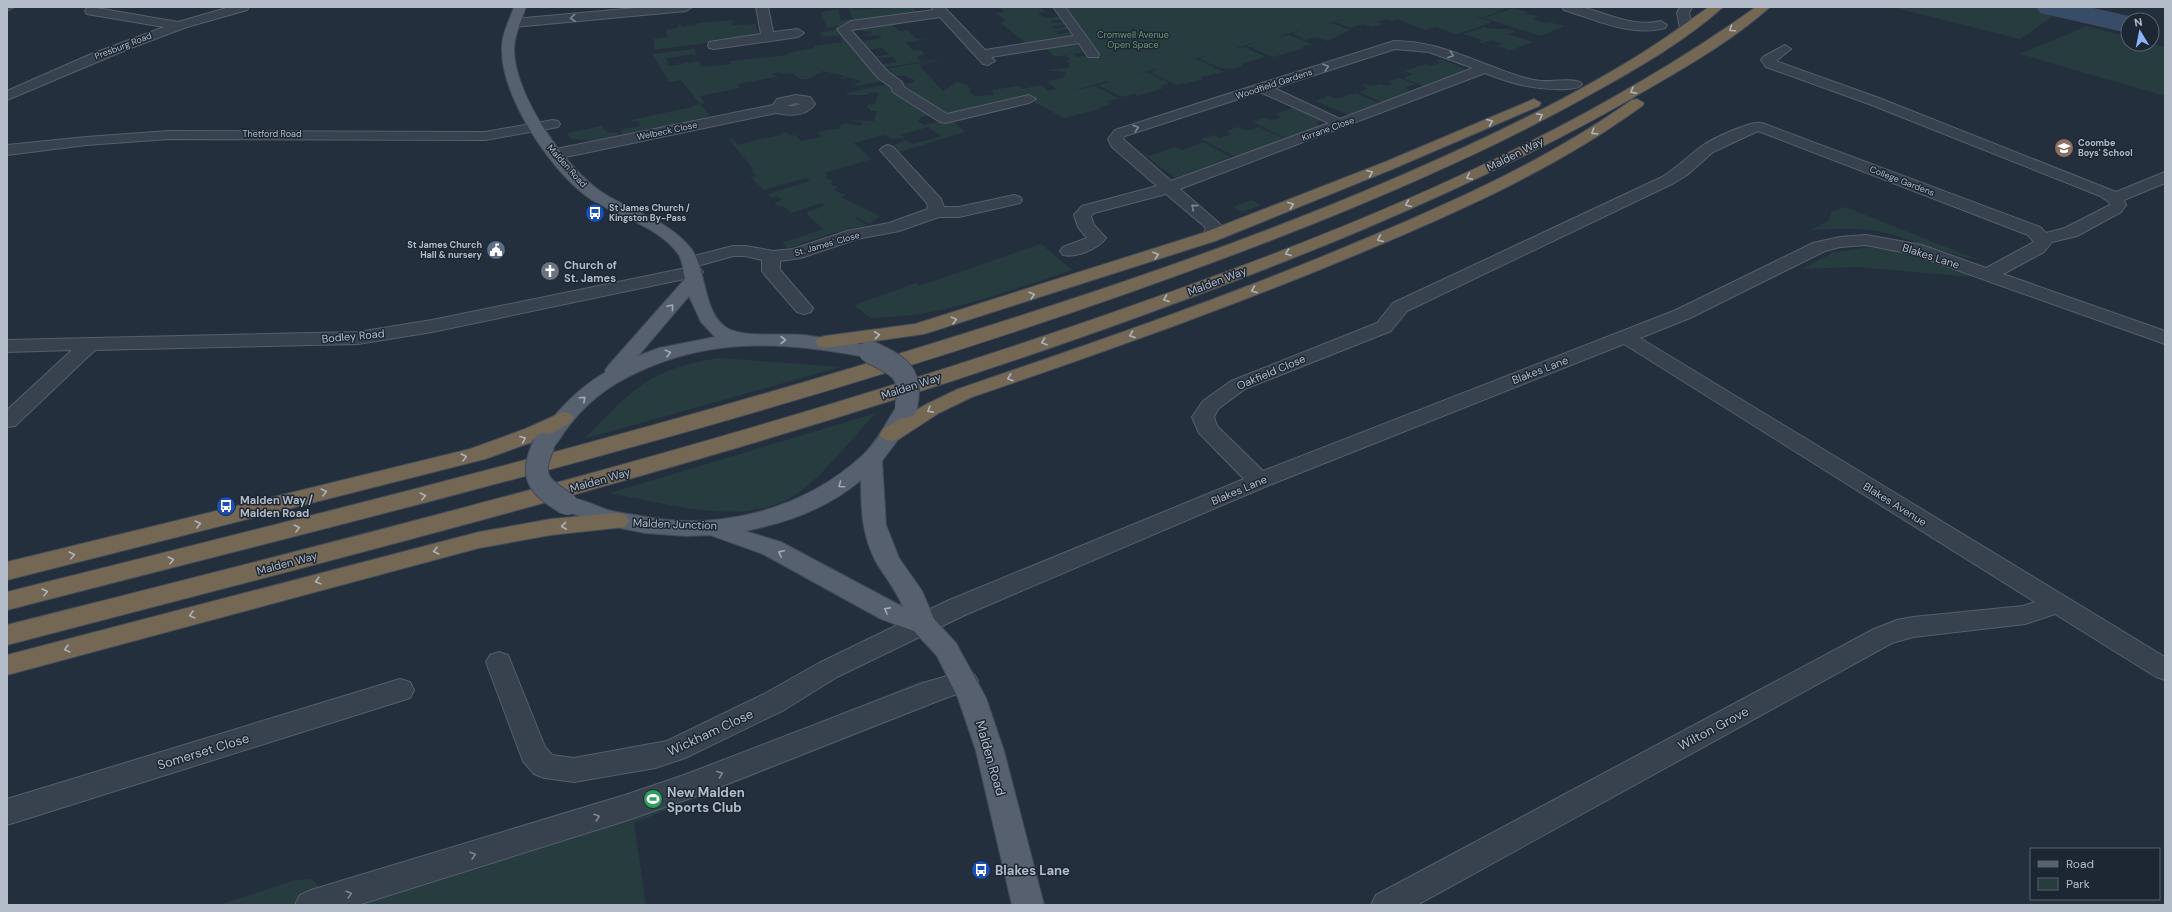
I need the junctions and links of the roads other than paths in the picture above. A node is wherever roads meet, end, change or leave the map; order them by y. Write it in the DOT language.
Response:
graph roads {
  1 [pos="243,7"];
  2 [pos="520,7"];
  3 [pos="686,7"];
  4 [pos="762,7"];
  5 [pos="1568,7"];
  6 [pos="1686,7"];
  7 [pos="1717,7"];
  8 [pos="1764,7"];
  9 [pos="1060,8"];
  10 [pos="1589,9"];
  11 [pos="939,10"];
  12 [pos="92,11"];
  13 [pos="514,23"];
  14 [pos="1660,25"];
  15 [pos="176,26"];
  16 [pos="1686,28"];
  17 [pos="798,33"];
  18 [pos="768,36"];
  19 [pos="1082,39"];
  20 [pos="714,45"];
  21 [pos="1785,49"];
  22 [pos="1093,54"];
  23 [pos="1645,57"];
  24 [pos="1680,65"];
  25 [pos="1486,68"];
  26 [pos="1575,84"];
  27 [pos="1262,88"];
  28 [pos="7,96"];
  29 [pos="1029,99"];
  30 [pos="778,108"];
  31 [pos="553,124"];
  32 [pos="1319,125"];
  33 [pos="536,128"];
  34 [pos="7,150"];
  35 [pos="888,150"];
  36 [pos="556,154"];
  37 [pos="2165,177"];
  38 [pos="1170,187"];
  39 [pos="1014,200"];
  40 [pos="2115,203"];
  41 [pos="937,212"];
  42 [pos="1209,237"];
  43 [pos="2043,239"];
  44 [pos="1069,251"];
  45 [pos="773,256"];
  46 [pos="693,271"];
  47 [pos="1987,275"];
  48 [pos="804,308"];
  49 [pos="1384,327"];
  50 [pos="1626,337"];
  51 [pos="2165,338"];
  52 [pos="744,339"];
  53 [pos="825,342"];
  54 [pos="89,345"];
  55 [pos="7,346"];
  56 [pos="605,381"];
  57 [pos="563,418"];
  58 [pos="7,421"];
  59 [pos="891,434"];
  60 [pos="872,460"];
  61 [pos="1259,481"];
  62 [pos="616,521"];
  63 [pos="708,528"];
  64 [pos="7,571"];
  65 [pos="7,601"];
  66 [pos="2056,604"];
  67 [pos="923,624"];
  68 [pos="7,635"];
  69 [pos="499,662"];
  70 [pos="7,665"];
  71 [pos="2165,670"];
  72 [pos="964,680"];
  73 [pos="400,690"];
  74 [pos="7,812"];
  75 [pos="311,905"];
  76 [pos="1028,905"];
  77 [pos="1387,905"];
  1 -- 15 [label="street, Presburg Road"];
  2 -- 13 [label="main road, Malden Road"];
  3 -- 13 [label="street, one-way"];
  4 -- 18 [label="street"];
  5 -- 10 [label="street"];
  6 -- 16 [label="street"];
  7 -- 16 [label="highway, Malden Way"];
  8 -- 24 [label="highway, Malden Way, one-way"];
  9 -- 19 [label="street"];
  10 -- 14 [label="street"];
  11 -- 19 [label="street"];
  11 -- 29 [label="street"];
  12 -- 15 [label="street"];
  13 -- 33 [label="main road, Malden Road"];
  15 -- 28 [label="street, Presburg Road"];
  16 -- 23 [label="highway, Malden Way"];
  17 -- 18 [label="street"];
  18 -- 20 [label="street"];
  19 -- 22 [label="street"];
  21 -- 40 [label="street"];
  23 -- 26 [label="highway"];
  65 -- 23 [label="highway, Malden Way, one-way"];
  24 -- 59 [label="highway, one-way"];
  24 -- 68 [label="highway, Malden Way, one-way"];
  25 -- 26 [label="street, Woodfield Gardens"];
  27 -- 25 [label="street, Woodfield Gardens, one-way"];
  25 -- 38 [label="street, Kirrane Close"];
  42 -- 26 [label="highway, one-way"];
  27 -- 32 [label="street"];
  38 -- 27 [label="street, Woodfield Gardens, one-way"];
  30 -- 36 [label="street, Welbeck Close"];
  31 -- 33 [label="street, Thetford Road"];
  33 -- 34 [label="street, Thetford Road"];
  33 -- 36 [label="main road, Malden Road"];
  35 -- 41 [label="street"];
  36 -- 46 [label="main road, Malden Road"];
  37 -- 40 [label="street"];
  42 -- 38 [label="street, Woodfield Gardens, one-way"];
  38 -- 44 [label="street, Kirrane Close"];
  39 -- 41 [label="street, St. James' Close"];
  40 -- 43 [label="street"];
  41 -- 45 [label="street, St. James' Close"];
  53 -- 42 [label="highway, one-way"];
  43 -- 47 [label="street"];
  43 -- 49 [label="street, College Gardens"];
  45 -- 46 [label="street, St. James' Close"];
  45 -- 48 [label="street"];
  46 -- 52 [label="main road, Malden Road"];
  46 -- 54 [label="street, Bodley Road"];
  56 -- 46 [label="main road, one-way"];
  47 -- 50 [label="street, Blakes Lane"];
  47 -- 51 [label="street, Blakes Lane"];
  49 -- 61 [label="street, Oakfield Close"];
  50 -- 61 [label="street, Blakes Lane"];
  50 -- 66 [label="street, Blakes Avenue"];
  52 -- 53 [label="main road, Malden Junction, one-way"];
  56 -- 52 [label="main road, Malden Junction, one-way"];
  53 -- 59 [label="main road, Malden Junction, bridge"];
  54 -- 55 [label="street, Bodley Road"];
  54 -- 58 [label="street"];
  57 -- 56 [label="main road, Malden Junction, one-way"];
  57 -- 62 [label="main road, Malden Junction, bridge"];
  64 -- 57 [label="highway, one-way"];
  59 -- 60 [label="main road, Malden Junction"];
  60 -- 63 [label="main road, Malden Junction, one-way"];
  60 -- 67 [label="main road, Malden Road"];
  61 -- 67 [label="street, Blakes Lane"];
  62 -- 63 [label="main road, Malden Junction"];
  62 -- 70 [label="highway, one-way"];
  67 -- 63 [label="main road, Malden Road, one-way"];
  66 -- 71 [label="street, Blakes Avenue"];
  66 -- 77 [label="street, Wilton Grove"];
  67 -- 69 [label="street, Wickham Close"];
  67 -- 72 [label="main road, Malden Road"];
  75 -- 72 [label="street, one-way"];
  72 -- 76 [label="main road, Malden Road"];
  73 -- 74 [label="street, Somerset Close"];
}
